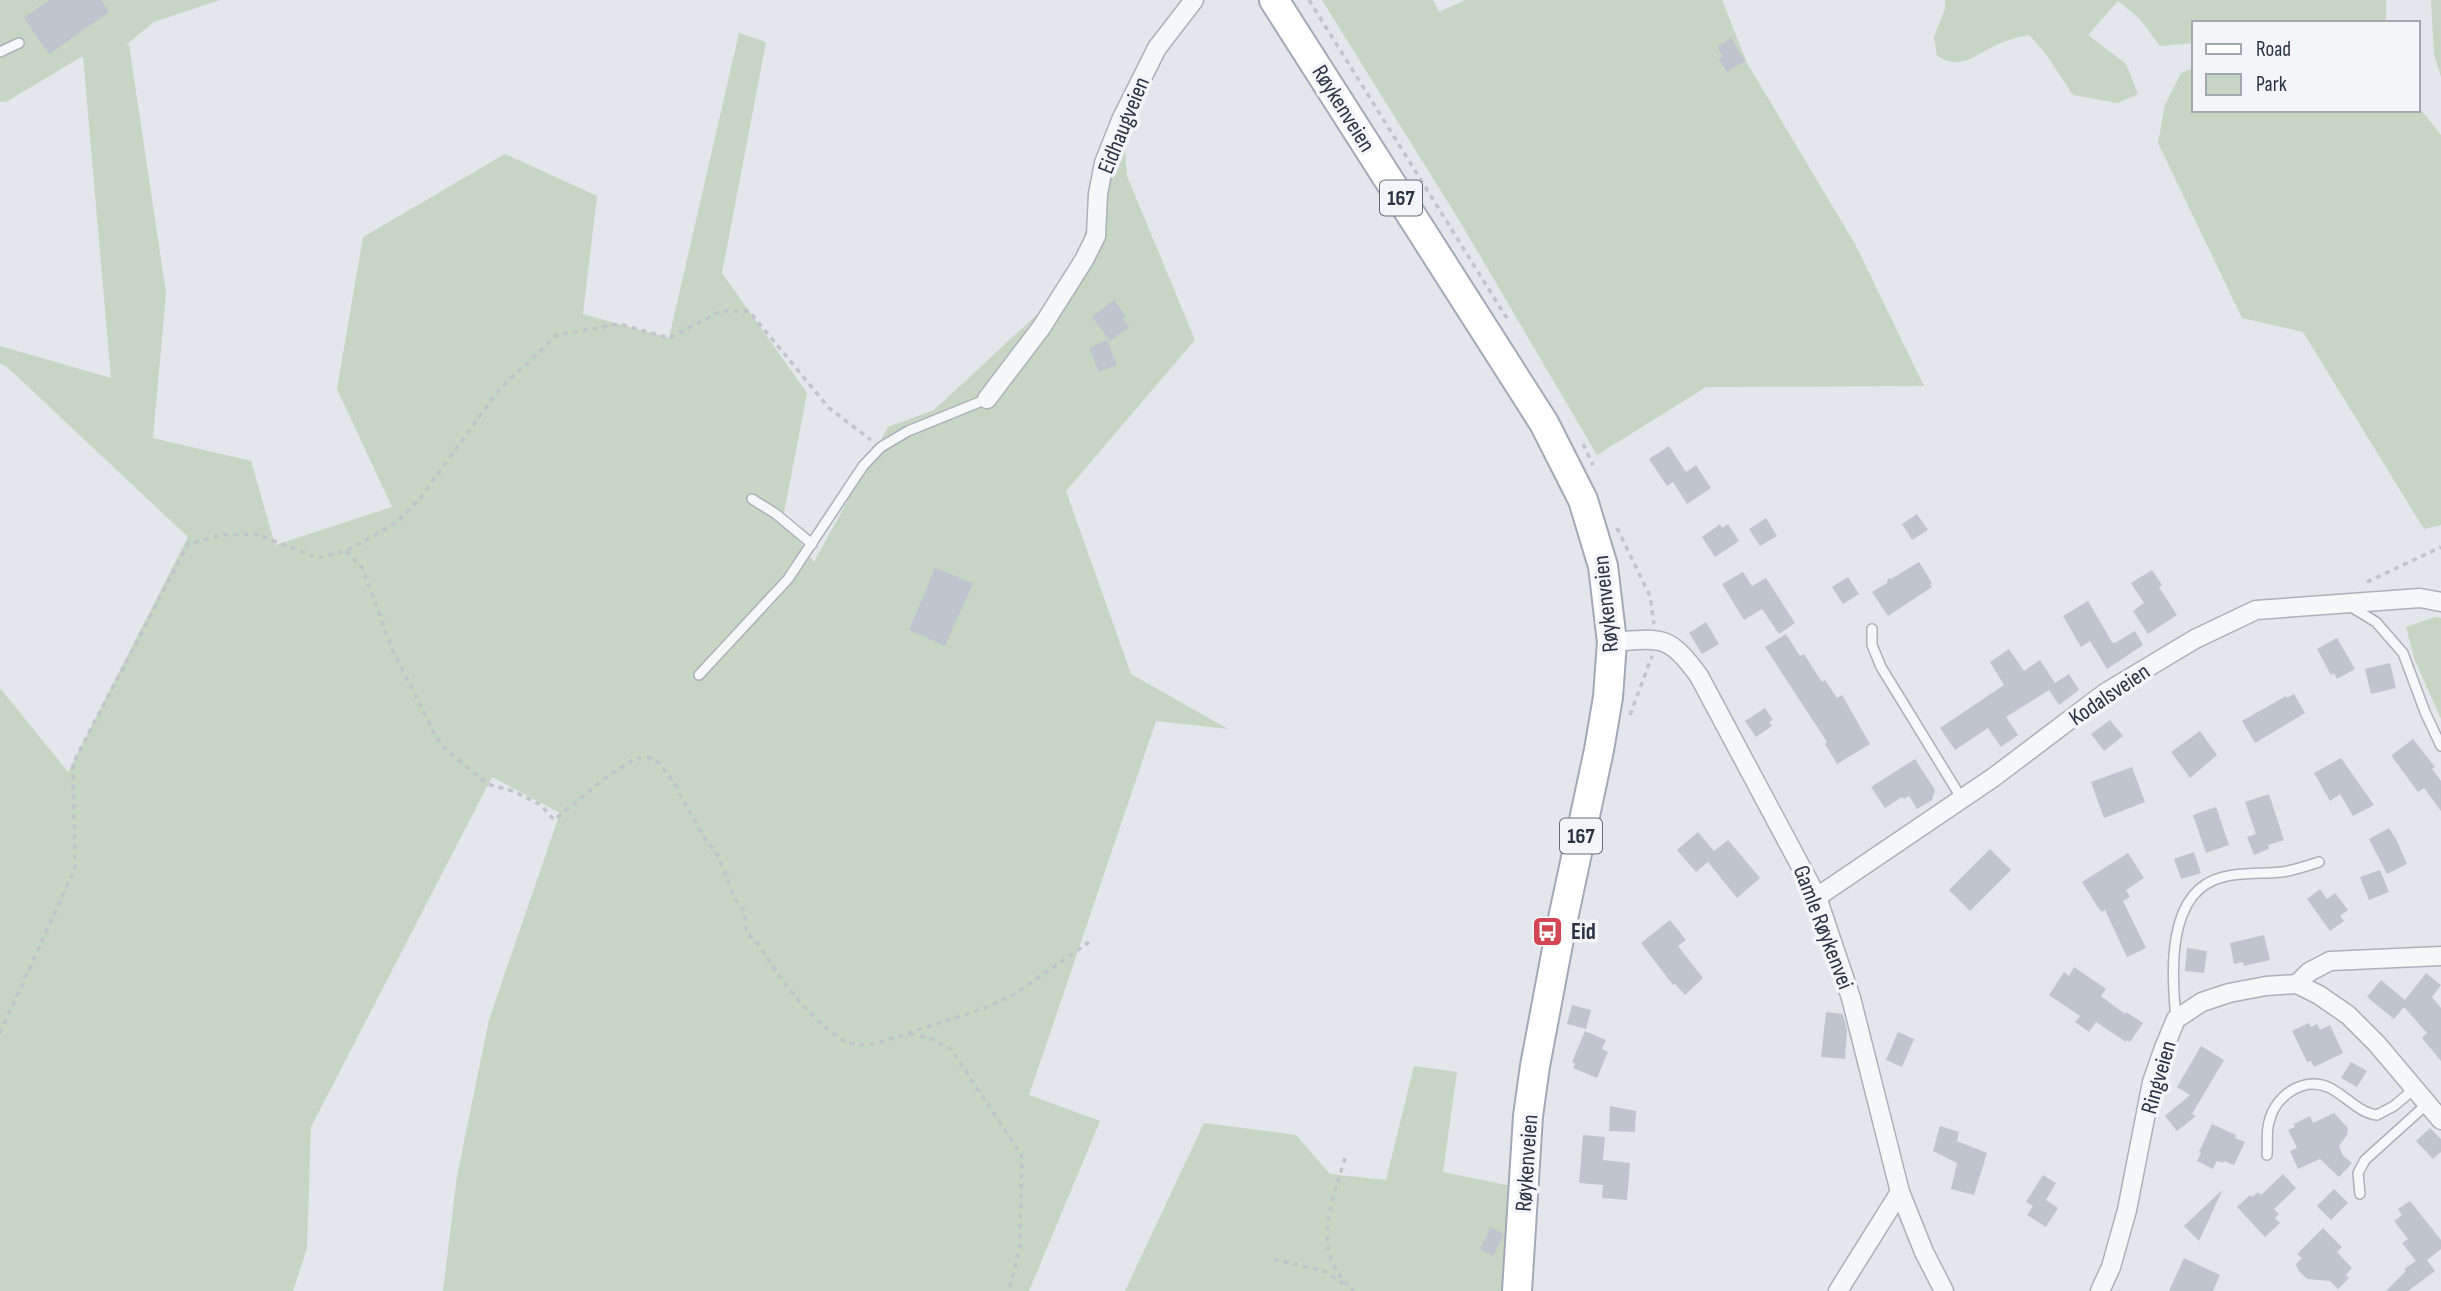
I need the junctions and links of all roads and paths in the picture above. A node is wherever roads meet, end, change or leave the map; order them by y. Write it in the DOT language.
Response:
graph roads {
  1 [pos="1194,0"];
  2 [pos="1282,4"];
  3 [pos="19,43"];
  4 [pos="0,52"];
  5 [pos="987,399"];
  6 [pos="881,447"];
  7 [pos="752,499"];
  8 [pos="1620,535"];
  9 [pos="812,544"];
  10 [pos="2441,547"];
  11 [pos="346,551"];
  12 [pos="2355,584"];
  13 [pos="2441,602"];
  14 [pos="2343,603"];
  15 [pos="1872,629"];
  16 [pos="1655,638"];
  17 [pos="1612,642"];
  18 [pos="699,675"];
  19 [pos="2441,746"];
  20 [pos="1962,799"];
  21 [pos="2319,862"];
  22 [pos="1817,897"];
  23 [pos="1089,942"];
  24 [pos="2441,956"];
  25 [pos="2297,984"];
  26 [pos="2176,1019"];
  27 [pos="0,1033"];
  28 [pos="908,1033"];
  29 [pos="2413,1088"];
  30 [pos="2427,1104"];
  31 [pos="2441,1120"];
  32 [pos="2267,1155"];
  33 [pos="1345,1158"];
  34 [pos="1900,1192"];
  35 [pos="2360,1194"];
  36 [pos="1274,1259"];
  37 [pos="1352,1289"];
  38 [pos="1009,1291"];
  39 [pos="1517,1291"];
  40 [pos="1839,1291"];
  41 [pos="1944,1291"];
  42 [pos="2100,1291"];
  1 -- 5 [label="street, Eidhaugveien"];
  2 -- 17 [label="main road, Røykenveien / 167"];
  3 -- 4 [label="lane"];
  5 -- 6 [label="lane"];
  6 -- 9 [label="lane"];
  6 -- 11 [label="path"];
  7 -- 9 [label="lane"];
  8 -- 16 [label="path"];
  9 -- 18 [label="lane"];
  10 -- 12 [label="path"];
  11 -- 27 [label="path"];
  11 -- 28 [label="path"];
  13 -- 14 [label="street, Kodalsveien"];
  14 -- 19 [label="lane"];
  14 -- 20 [label="street, Kodalsveien"];
  15 -- 20 [label="lane"];
  16 -- 17 [label="street"];
  16 -- 22 [label="street, Gamle Røykenvei"];
  17 -- 39 [label="main road, Røykenveien / 167"];
  20 -- 22 [label="street, Kodalsveien"];
  21 -- 26 [label="lane"];
  22 -- 34 [label="street, Gamle Røykenvei"];
  23 -- 28 [label="path"];
  24 -- 25 [label="street"];
  25 -- 26 [label="street, Ringveien"];
  25 -- 29 [label="street"];
  26 -- 42 [label="street, Ringveien"];
  28 -- 38 [label="path"];
  29 -- 30 [label="street"];
  29 -- 32 [label="lane"];
  30 -- 31 [label="street"];
  30 -- 35 [label="lane"];
  33 -- 37 [label="path"];
  34 -- 40 [label="street"];
  34 -- 41 [label="street, Gamle Røykenvei"];
  36 -- 37 [label="path"];
}
